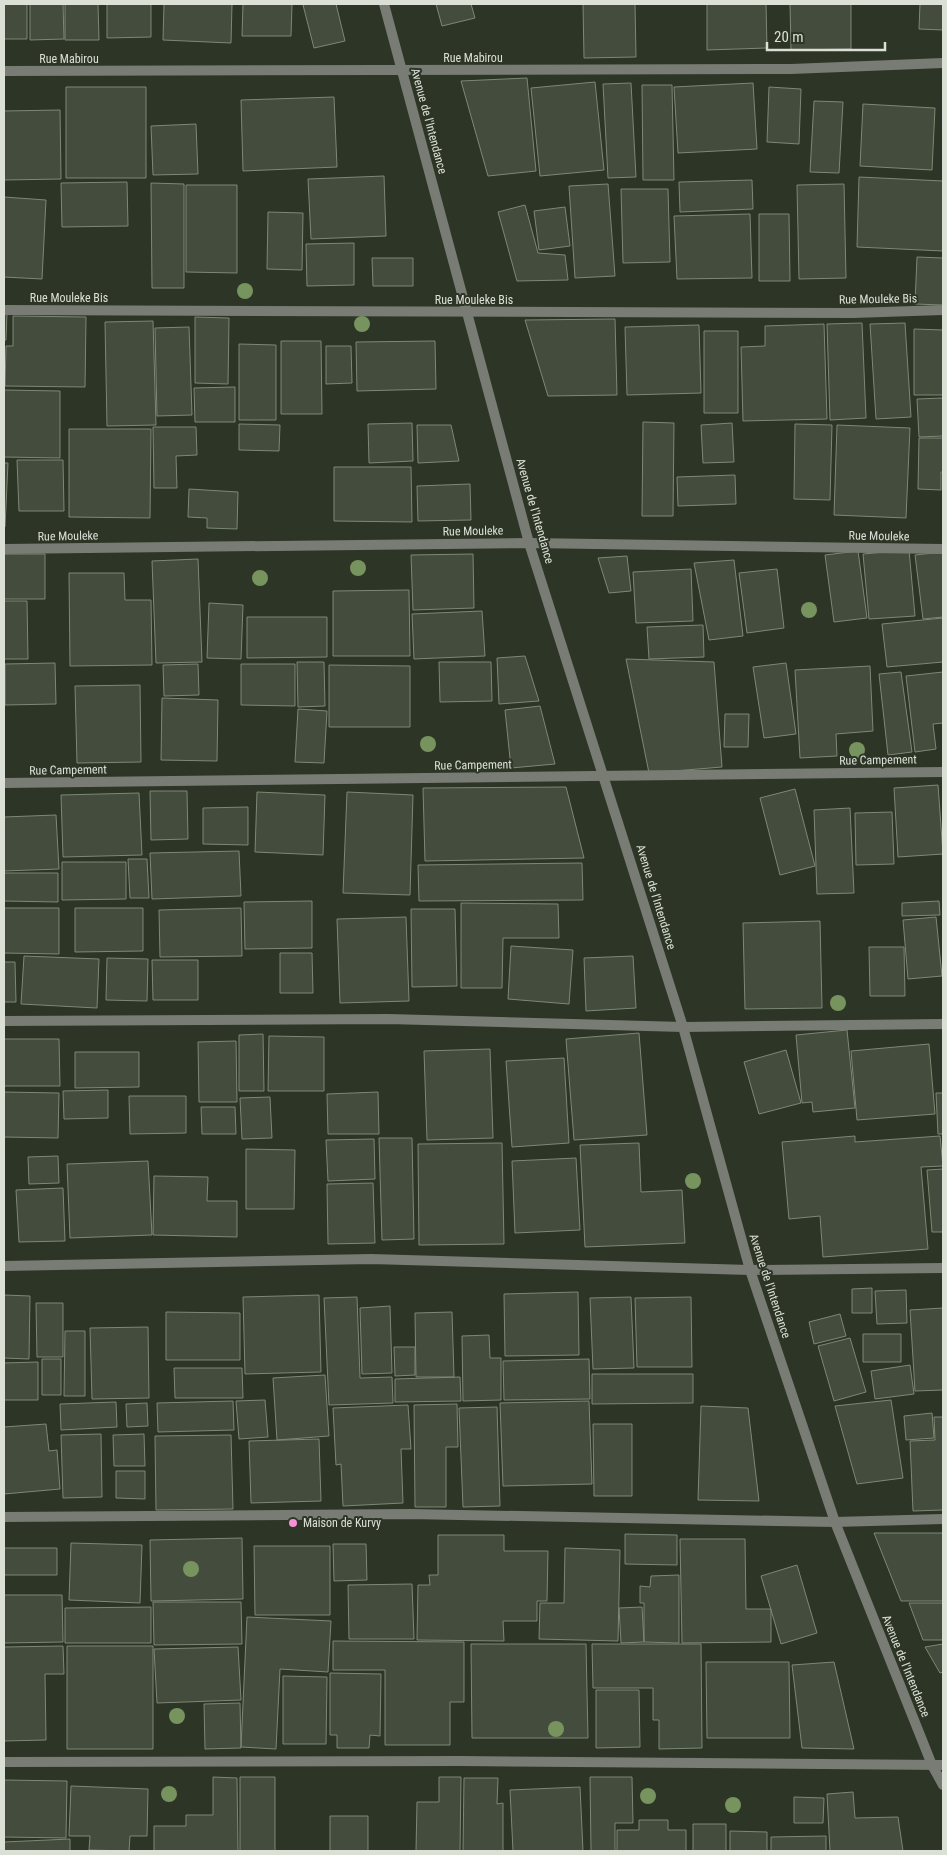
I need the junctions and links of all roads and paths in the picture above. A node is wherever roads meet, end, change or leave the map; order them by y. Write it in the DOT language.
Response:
graph roads {
  1 [pos="384,4"];
  2 [pos="943,63"];
  3 [pos="4,71"];
  4 [pos="403,71"];
  5 [pos="4,310"];
  6 [pos="943,310"];
  7 [pos="467,312"];
  8 [pos="529,543"];
  9 [pos="4,549"];
  10 [pos="943,549"];
  11 [pos="943,772"];
  12 [pos="605,776"];
  13 [pos="4,783"];
  14 [pos="4,1021"];
  15 [pos="943,1024"];
  16 [pos="684,1027"];
  17 [pos="4,1266"];
  18 [pos="943,1268"];
  19 [pos="750,1270"];
  20 [pos="4,1518"];
  21 [pos="943,1519"];
  22 [pos="835,1522"];
  23 [pos="4,1762"];
  24 [pos="932,1765"];
  25 [pos="943,1765"];
  26 [pos="943,1785"];
  1 -- 4 [label="street, Avenue de l'Intendance"];
  2 -- 4 [label="street, Rue Mabirou"];
  3 -- 4 [label="street, Rue Mabirou"];
  4 -- 7 [label="street, Avenue de l'Intendance"];
  5 -- 7 [label="street, Rue Mouleke Bis"];
  6 -- 7 [label="street, Rue Mouleke Bis"];
  7 -- 8 [label="street, Avenue de l'Intendance"];
  8 -- 9 [label="street, Rue Mouleke"];
  8 -- 10 [label="street, Rue Mouleke"];
  8 -- 12 [label="street, Avenue de l'Intendance"];
  11 -- 12 [label="street, Rue Campement"];
  12 -- 13 [label="street, Rue Campement"];
  12 -- 16 [label="street, Avenue de l'Intendance"];
  14 -- 16 [label="street"];
  15 -- 16 [label="street"];
  16 -- 19 [label="street, Avenue de l'Intendance"];
  17 -- 19 [label="street"];
  18 -- 19 [label="street"];
  19 -- 22 [label="street, Avenue de l'Intendance"];
  20 -- 22 [label="street"];
  21 -- 22 [label="street"];
  22 -- 24 [label="street, Avenue de l'Intendance"];
  23 -- 24 [label="street"];
  24 -- 25 [label="street"];
  24 -- 26 [label="street, Avenue de l'Intendance"];
}
